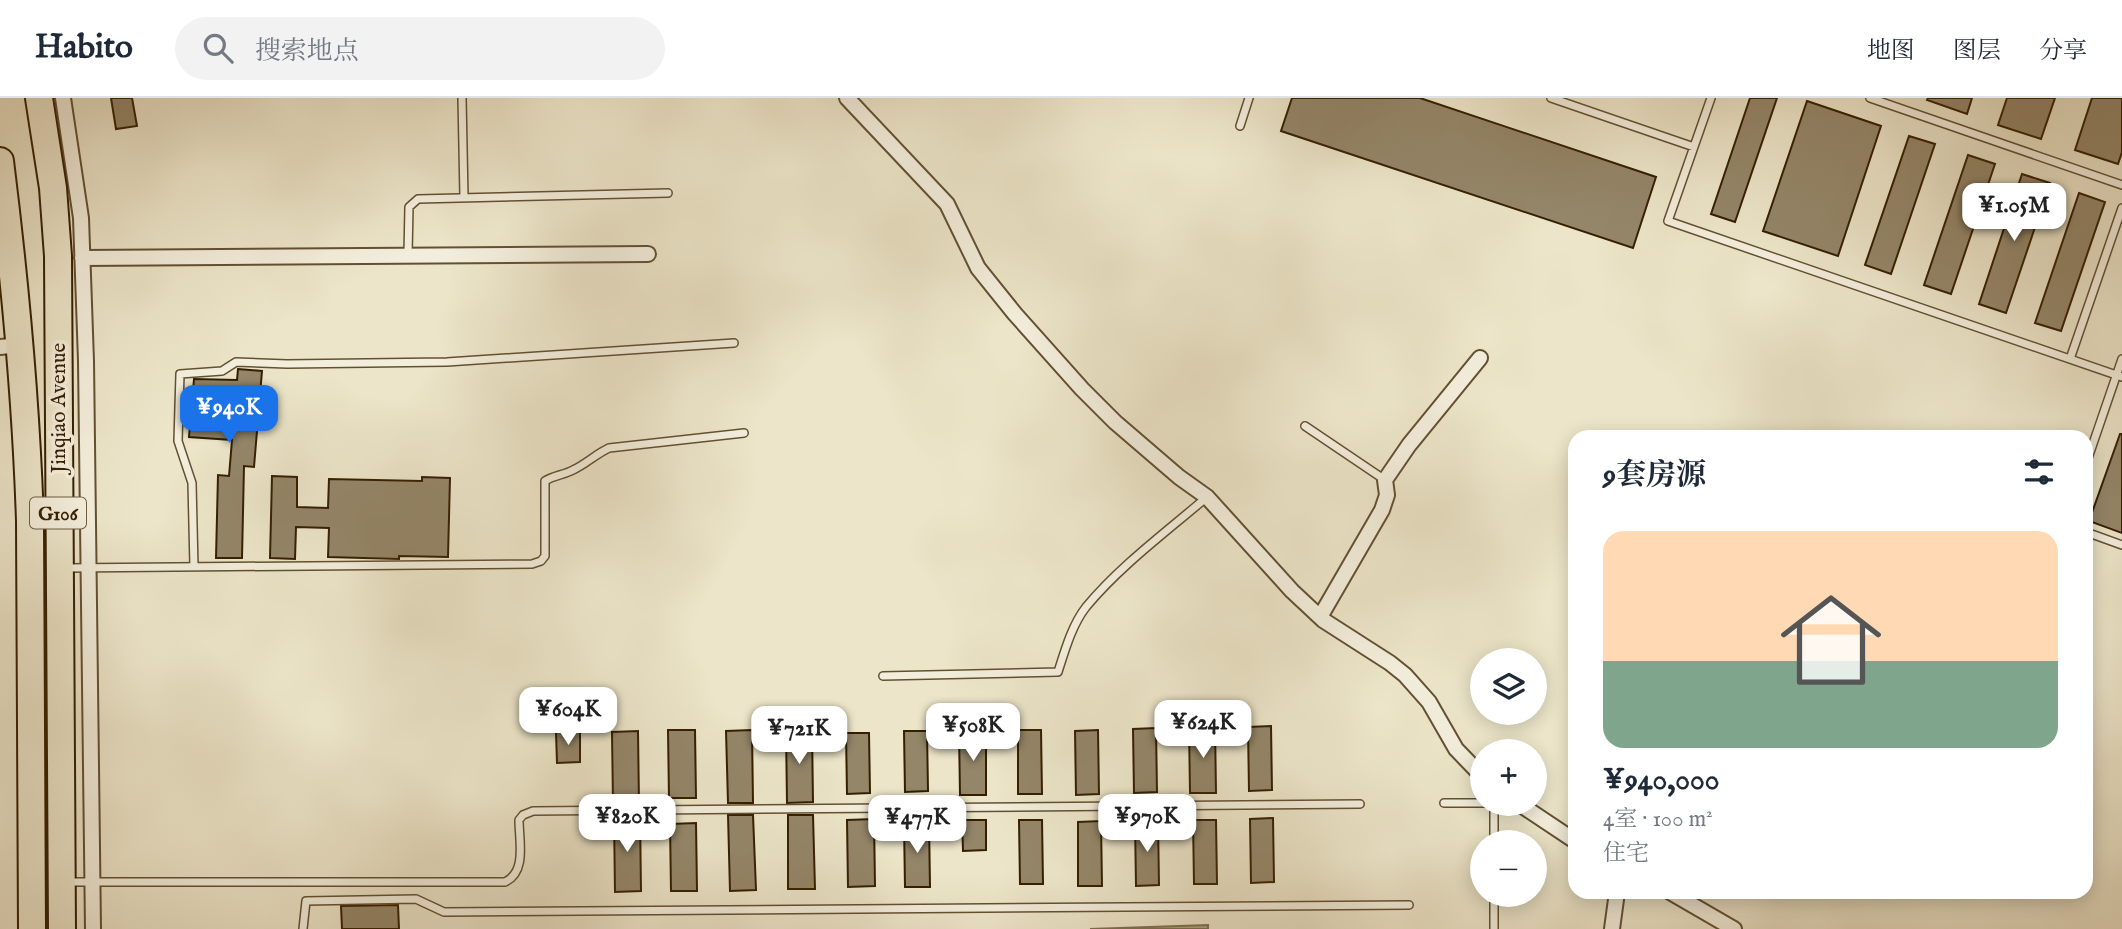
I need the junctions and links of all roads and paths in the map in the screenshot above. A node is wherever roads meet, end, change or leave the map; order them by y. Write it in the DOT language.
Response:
graph roads {
  1 [pos="39,98"];
  2 [pos="63,98"];
  3 [pos="462,98"];
  4 [pos="847,98"];
  5 [pos="1249,98"];
  6 [pos="1551,98"];
  7 [pos="1711,98"];
  8 [pos="1870,98"];
  9 [pos="1240,126"];
  10 [pos="1694,147"];
  11 [pos="0,161"];
  12 [pos="2122,185"];
  13 [pos="668,193"];
  14 [pos="464,197"];
  15 [pos="2122,208"];
  16 [pos="408,254"];
  17 [pos="648,254"];
  18 [pos="82,257"];
  19 [pos="734,343"];
  20 [pos="10,346"];
  21 [pos="1480,358"];
  22 [pos="2070,359"];
  23 [pos="2122,359"];
  24 [pos="2119,376"];
  25 [pos="1306,426"];
  26 [pos="744,433"];
  27 [pos="2093,445"];
  28 [pos="1385,480"];
  29 [pos="1208,497"];
  30 [pos="2093,535"];
  31 [pos="2122,545"];
  32 [pos="194,567"];
  33 [pos="59,568"];
  34 [pos="89,568"];
  35 [pos="1320,617"];
  36 [pos="883,676"];
  37 [pos="1470,763"];
  38 [pos="1444,803"];
  39 [pos="1360,804"];
  40 [pos="1538,816"];
  41 [pos="1494,830"];
  42 [pos="1568,836"];
  43 [pos="62,882"];
  44 [pos="92,882"];
  45 [pos="1616,899"];
  46 [pos="1682,899"];
  47 [pos="1409,905"];
  48 [pos="1494,907"];
  49 [pos="32,929"];
  50 [pos="62,929"];
  51 [pos="93,929"];
  52 [pos="303,929"];
  53 [pos="1494,929"];
  54 [pos="1612,929"];
  55 [pos="1734,929"];
  1 -- 33 [label="highway, Jinqiao Avenue / G106"];
  2 -- 18 [label="street"];
  3 -- 14 [label="lane"];
  4 -- 29 [label="street"];
  5 -- 9 [label="lane"];
  6 -- 10 [label="lane"];
  7 -- 10 [label="lane"];
  8 -- 12 [label="lane"];
  10 -- 22 [label="lane"];
  11 -- 20 [label="highway, Jinqiao Avenue / G106"];
  13 -- 14 [label="lane"];
  14 -- 16 [label="lane"];
  15 -- 22 [label="lane"];
  16 -- 17 [label="street"];
  16 -- 18 [label="street"];
  18 -- 34 [label="street"];
  19 -- 32 [label="lane"];
  20 -- 49 [label="highway, Jinqiao Avenue / G106"];
  21 -- 28 [label="street"];
  22 -- 24 [label="lane"];
  23 -- 24 [label="lane"];
  24 -- 27 [label="lane"];
  25 -- 28 [label="lane"];
  26 -- 32 [label="lane"];
  28 -- 35 [label="street"];
  29 -- 35 [label="street"];
  29 -- 36 [label="lane"];
  30 -- 31 [label="lane"];
  32 -- 34 [label="lane"];
  33 -- 34 [label="lane"];
  33 -- 43 [label="highway, Jinqiao Avenue / G106"];
  34 -- 44 [label="street"];
  35 -- 37 [label="street"];
  38 -- 41 [label="lane"];
  39 -- 44 [label="lane"];
  40 -- 42 [label="street"];
  43 -- 44 [label="lane"];
  43 -- 50 [label="highway, Jinqiao Avenue / G106"];
  44 -- 51 [label="street"];
  45 -- 54 [label="street"];
  46 -- 55 [label="street"];
  47 -- 52 [label="lane"];
  48 -- 53 [label="lane"];
}
